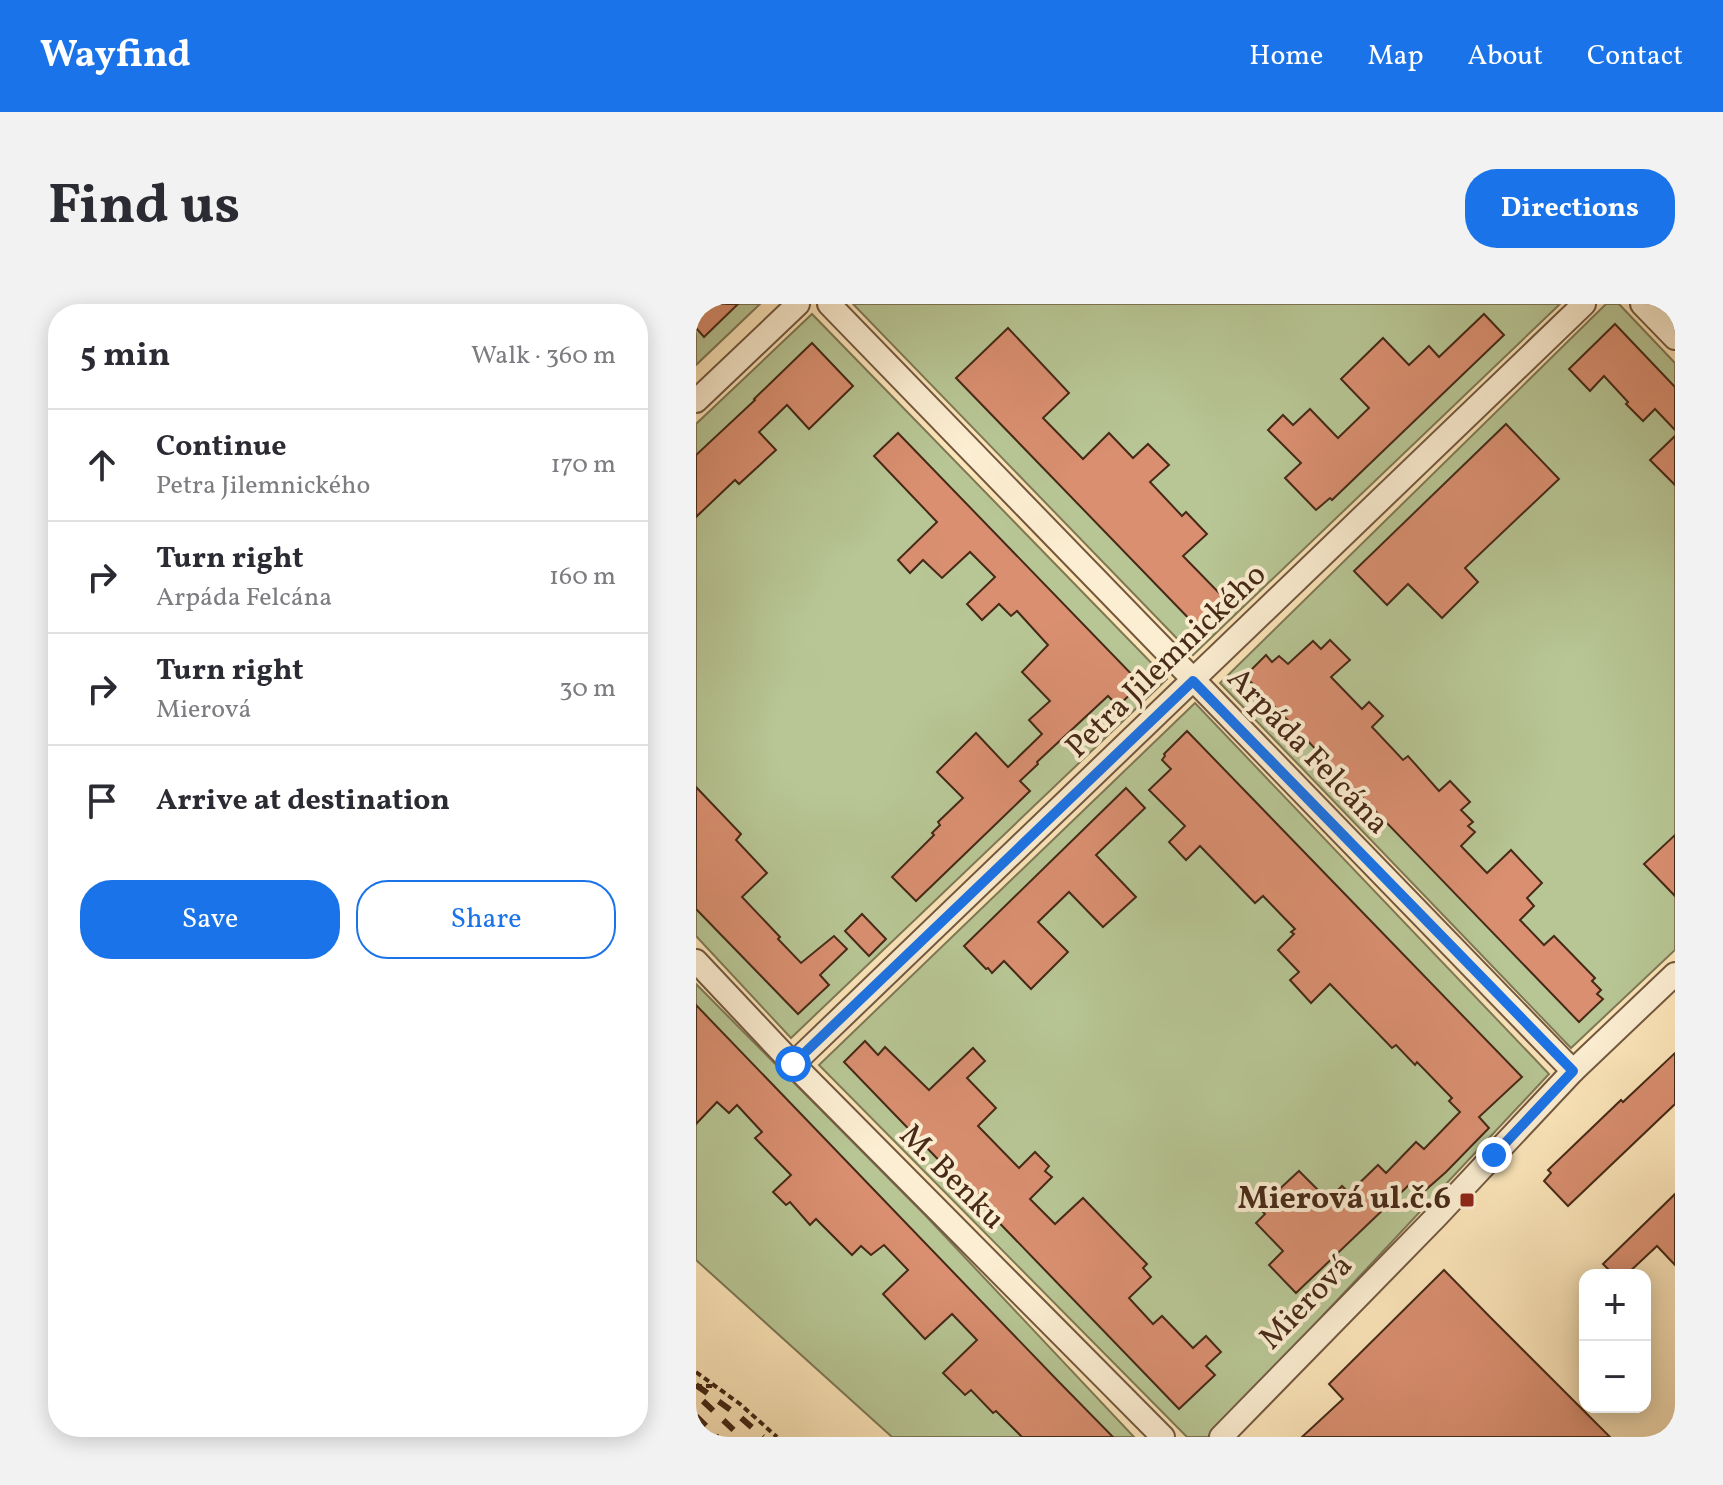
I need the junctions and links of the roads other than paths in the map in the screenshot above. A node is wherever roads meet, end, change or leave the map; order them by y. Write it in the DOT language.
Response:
graph roads {
  1 [pos="798,304"];
  2 [pos="829,304"];
  3 [pos="1584,304"];
  4 [pos="1642,304"];
  5 [pos="1675,338"];
  6 [pos="696,401"];
  7 [pos="1193,681"];
  8 [pos="696,961"];
  9 [pos="1675,974"];
  10 [pos="793,1064"];
  11 [pos="1573,1071"];
  12 [pos="1163,1437"];
  13 [pos="1221,1437"];
  1 -- 6 [label="street"];
  2 -- 7 [label="street, Arpáda Felcána"];
  3 -- 7 [label="street, Petra Jilemnického"];
  4 -- 5 [label="street"];
  7 -- 10 [label="street, Petra Jilemnického"];
  7 -- 11 [label="street, Arpáda Felcána"];
  8 -- 10 [label="street, M. Benku"];
  9 -- 11 [label="street, Mierová"];
  10 -- 12 [label="street, M. Benku"];
  11 -- 13 [label="street, Mierová"];
}
